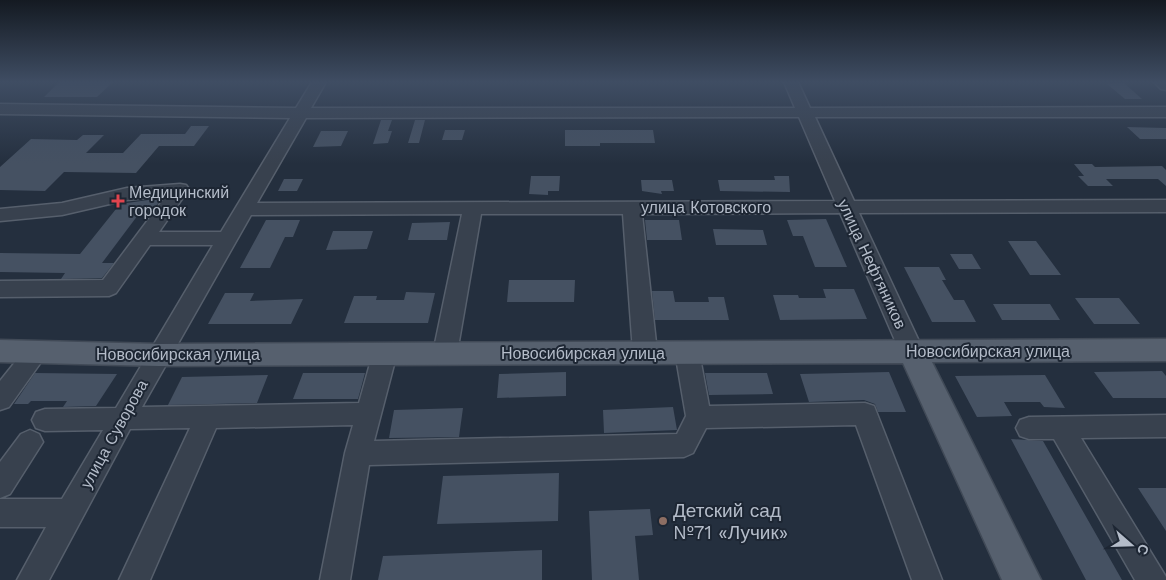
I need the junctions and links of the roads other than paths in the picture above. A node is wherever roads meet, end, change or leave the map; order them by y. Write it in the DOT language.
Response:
graph roads {
  1 [pos="5,109"];
  2 [pos="304,109"];
  3 [pos="805,109"];
  4 [pos="806,112"];
  5 [pos="1166,112"];
  6 [pos="302,113"];
  7 [pos="1166,206"];
  8 [pos="845,207"];
  9 [pos="473,208"];
  10 [pos="632,208"];
  11 [pos="246,209"];
  12 [pos="0,216"];
  13 [pos="144,238"];
  14 [pos="229,239"];
  15 [pos="0,289"];
  16 [pos="1166,350"];
  17 [pos="0,351"];
  18 [pos="36,352"];
  19 [pos="645,352"];
  20 [pos="687,352"];
  21 [pos="912,352"];
  22 [pos="385,353"];
  23 [pos="445,353"];
  24 [pos="159,355"];
  25 [pos="0,400"];
  26 [pos="368,414"];
  27 [pos="699,418"];
  28 [pos="207,419"];
  29 [pos="45,420"];
  30 [pos="123,420"];
  31 [pos="1166,426"];
  32 [pos="1029,428"];
  33 [pos="1061,428"];
  34 [pos="30,442"];
  35 [pos="358,453"];
  36 [pos="0,486"];
  37 [pos="70,513"];
  38 [pos="0,514"];
  39 [pos="32,580"];
  40 [pos="134,580"];
  41 [pos="335,580"];
  42 [pos="927,580"];
  43 [pos="1022,580"];
  44 [pos="1152,580"];
  1 -- 6 [label="street"];
  2 -- 6 [label="street, улица Суворова"];
  3 -- 4 [label="street, улица Нефтяников"];
  4 -- 5 [label="street"];
  4 -- 6 [label="street"];
  4 -- 8 [label="street, улица Нефтяников"];
  6 -- 11 [label="street, улица Суворова"];
  7 -- 8 [label="street, улица Котовского"];
  8 -- 10 [label="street, улица Котовского"];
  8 -- 21 [label="street, улица Нефтяников"];
  9 -- 10 [label="street, улица Котовского"];
  9 -- 11 [label="street, улица Котовского"];
  9 -- 23 [label="street"];
  10 -- 19 [label="street"];
  11 -- 14 [label="street, улица Суворова"];
  12 -- 13 [label="street"];
  13 -- 14 [label="street"];
  13 -- 15 [label="street"];
  14 -- 24 [label="street, улица Суворова"];
  16 -- 21 [label="main road, Новосибирская улица"];
  17 -- 18 [label="main road, Новосибирская улица"];
  18 -- 24 [label="main road, Новосибирская улица"];
  18 -- 25 [label="street"];
  19 -- 20 [label="main road, Новосибирская улица"];
  19 -- 23 [label="main road, Новосибирская улица"];
  20 -- 21 [label="main road, Новосибирская улица"];
  20 -- 27 [label="street"];
  21 -- 43 [label="main road, улица Нефтяников"];
  22 -- 23 [label="main road, Новосибирская улица"];
  22 -- 24 [label="main road, Новосибирская улица"];
  22 -- 26 [label="street"];
  24 -- 30 [label="street, улица Суворова"];
  26 -- 28 [label="street"];
  26 -- 35 [label="street"];
  27 -- 35 [label="street"];
  27 -- 42 [label="street"];
  28 -- 30 [label="street"];
  28 -- 40 [label="street"];
  29 -- 30 [label="street"];
  30 -- 37 [label="street, улица Суворова"];
  31 -- 33 [label="street"];
  32 -- 33 [label="street"];
  33 -- 44 [label="street"];
  34 -- 36 [label="street"];
  35 -- 41 [label="street"];
  37 -- 38 [label="street"];
  37 -- 39 [label="street, улица Суворова"];
}
